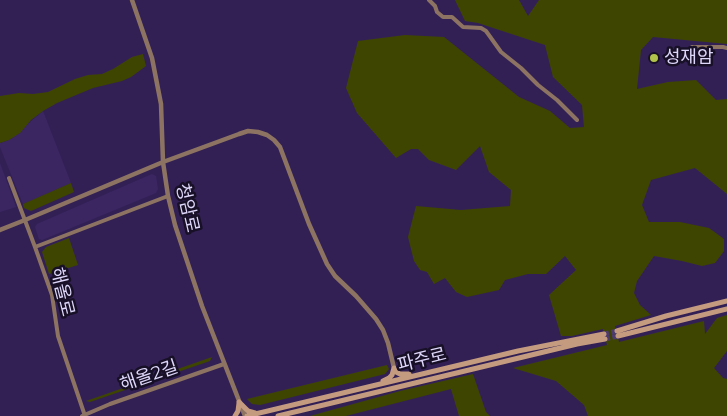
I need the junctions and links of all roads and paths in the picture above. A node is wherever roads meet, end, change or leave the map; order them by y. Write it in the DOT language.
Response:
graph roads {
  1 [pos="132,0"];
  2 [pos="429,0"];
  3 [pos="692,47"];
  4 [pos="727,48"];
  5 [pos="577,120"];
  6 [pos="163,162"];
  7 [pos="9,178"];
  8 [pos="168,196"];
  9 [pos="25,220"];
  10 [pos="0,230"];
  11 [pos="35,247"];
  12 [pos="727,301"];
  13 [pos="727,308"];
  14 [pos="224,364"];
  15 [pos="394,368"];
  16 [pos="432,371"];
  17 [pos="372,386"];
  18 [pos="239,402"];
  19 [pos="316,407"];
  20 [pos="262,412"];
  21 [pos="84,416"];
  22 [pos="235,416"];
  23 [pos="246,416"];
  24 [pos="278,416"];
  25 [pos="287,416"];
  1 -- 6 [label="street, 청암로"];
  2 -- 5 [label="street"];
  3 -- 4 [label="street"];
  6 -- 8 [label="street, 청암로"];
  6 -- 9 [label="street"];
  6 -- 15 [label="street"];
  7 -- 9 [label="street, 해올로"];
  8 -- 11 [label="street"];
  8 -- 14 [label="street, 청암로"];
  9 -- 10 [label="street"];
  9 -- 11 [label="street, 해올로"];
  11 -- 21 [label="street, 해올로"];
  12 -- 13 [label="main road"];
  14 -- 18 [label="street, 청암로"];
  14 -- 21 [label="street, 해올2길"];
  15 -- 16 [label="main road"];
  15 -- 17 [label="main road"];
  16 -- 17 [label="main road, 파주로"];
  16 -- 19 [label="main road, 파주로"];
  17 -- 20 [label="main road, 파주로"];
  18 -- 20 [label="main road"];
  18 -- 22 [label="main road"];
  18 -- 23 [label="street, 청암로"];
  19 -- 24 [label="main road, 파주로"];
  19 -- 25 [label="main road"];
  20 -- 23 [label="main road, 파주로"];
}
